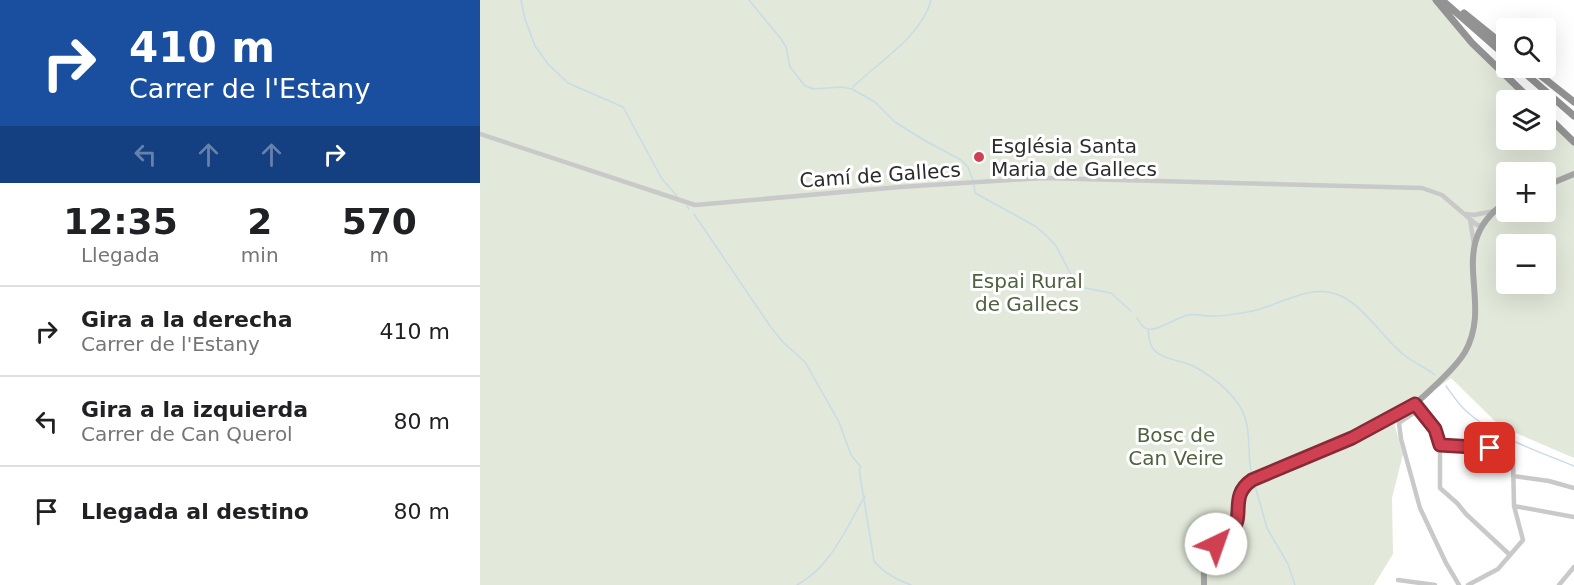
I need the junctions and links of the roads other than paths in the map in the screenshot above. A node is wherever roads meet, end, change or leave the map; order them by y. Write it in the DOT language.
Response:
graph roads {
  1 [pos="1436,0"];
  2 [pos="1442,0"];
  3 [pos="1448,0"];
  4 [pos="1496,39"];
  5 [pos="1496,47"];
  6 [pos="1531,78"];
  7 [pos="1544,78"];
  8 [pos="1521,90"];
  9 [pos="1574,102"];
  10 [pos="1572,114"];
  11 [pos="1556,125"];
  12 [pos="480,134"];
  13 [pos="1574,142"];
  14 [pos="1572,174"];
  15 [pos="1556,181"];
  16 [pos="1494,211"];
  17 [pos="1472,217"];
  18 [pos="1482,225"];
  19 [pos="1474,245"];
  20 [pos="1417,407"];
  21 [pos="1440,445"];
  22 [pos="1513,476"];
  23 [pos="1574,488"];
  24 [pos="1514,506"];
  25 [pos="1574,517"];
  26 [pos="1510,555"];
  27 [pos="1574,567"];
  28 [pos="1398,580"];
  29 [pos="1204,585"];
  30 [pos="1435,585"];
  31 [pos="1459,585"];
  32 [pos="1468,585"];
  33 [pos="1560,585"];
  1 -- 8 [label="highway"];
  2 -- 5 [label="highway"];
  3 -- 4 [label="highway"];
  6 -- 10 [label="highway"];
  7 -- 9 [label="highway"];
  11 -- 13 [label="highway"];
  12 -- 17 [label="street, Camí de Gallecs"];
  14 -- 15 [label="main road"];
  16 -- 17 [label="street"];
  16 -- 18 [label="main road"];
  17 -- 18 [label="street, Camí de Gallecs"];
  17 -- 19 [label="street, Camí de Gallecs"];
  18 -- 19 [label="main road"];
  19 -- 20 [label="main road"];
  20 -- 21 [label="street"];
  20 -- 29 [label="main road"];
  20 -- 31 [label="street"];
  21 -- 22 [label="street"];
  21 -- 26 [label="street"];
  22 -- 23 [label="street"];
  22 -- 24 [label="street"];
  24 -- 25 [label="street"];
  24 -- 26 [label="street"];
  26 -- 32 [label="street"];
  27 -- 33 [label="street"];
  28 -- 30 [label="street"];
}
